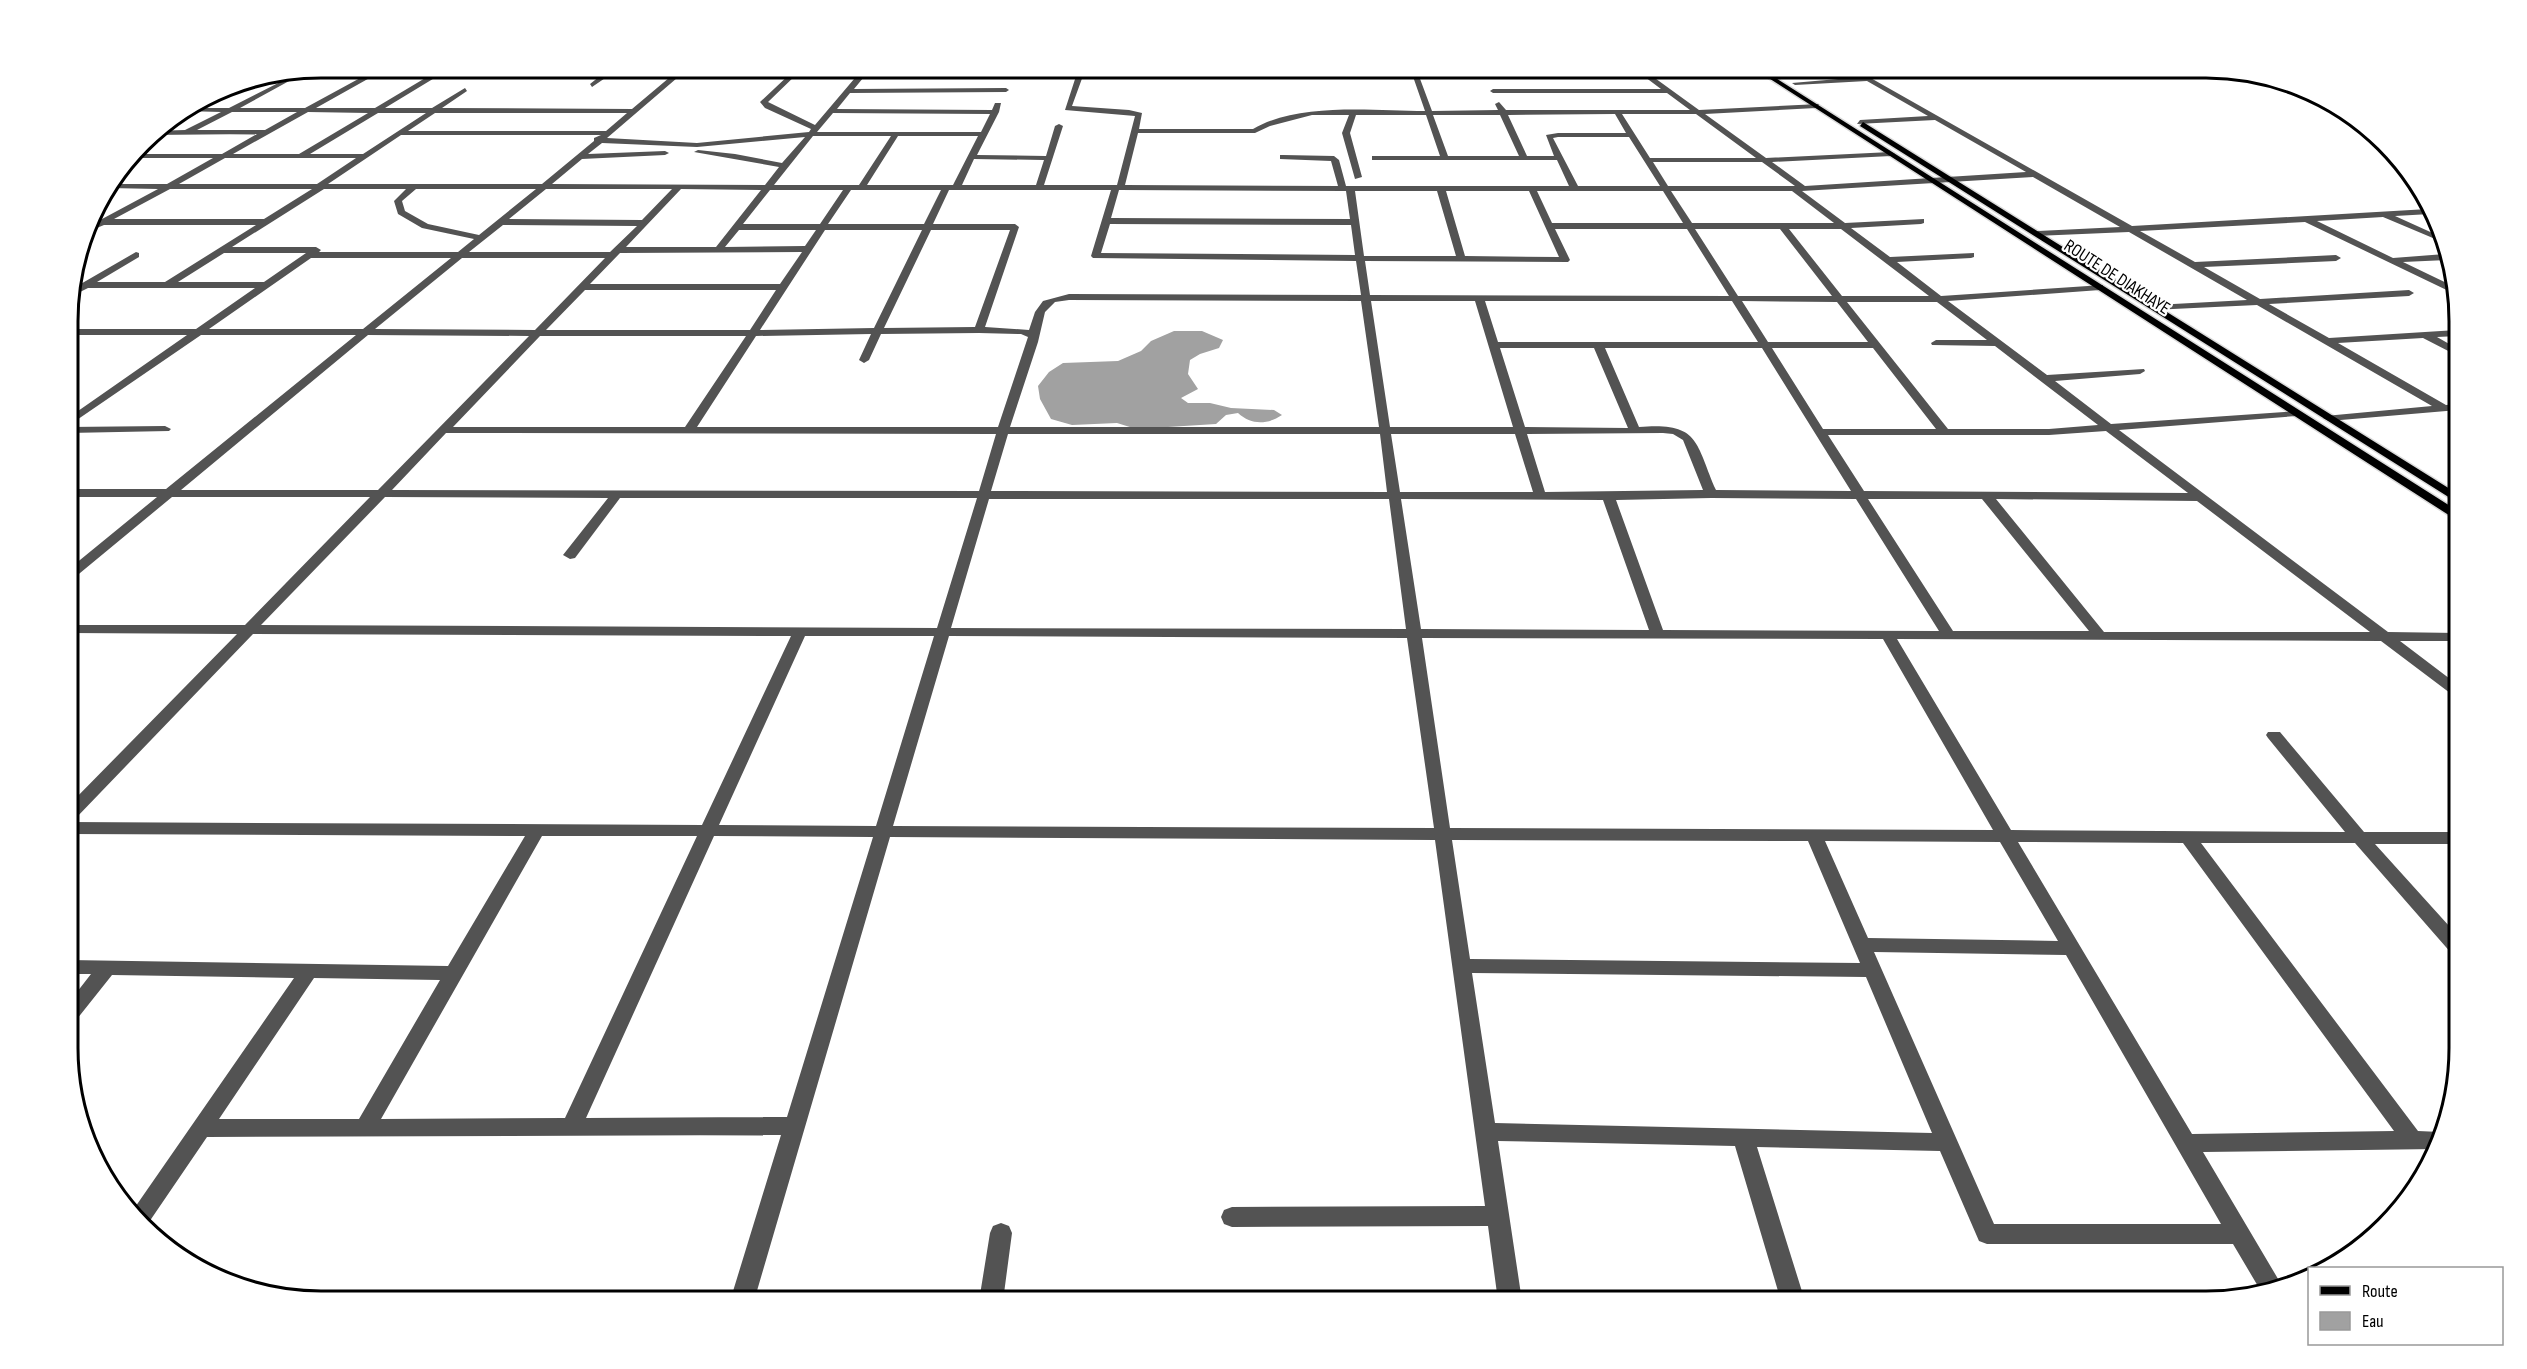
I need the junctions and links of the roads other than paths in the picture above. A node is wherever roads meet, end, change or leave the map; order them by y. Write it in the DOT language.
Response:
graph roads {
  1 [pos="364,78"];
  2 [pos="430,78"];
  3 [pos="464,78"];
  4 [pos="602,78"];
  5 [pos="673,78"];
  6 [pos="789,78"];
  7 [pos="860,78"];
  8 [pos="1012,78"];
  9 [pos="1078,78"];
  10 [pos="1417,78"];
  11 [pos="1487,78"];
  12 [pos="1651,78"];
  13 [pos="1774,78"];
  14 [pos="1787,78"];
  15 [pos="1866,78"];
  16 [pos="289,80"];
  17 [pos="461,80"];
  18 [pos="1870,80"];
  19 [pos="1795,83"];
  20 [pos="592,86"];
  21 [pos="465,90"];
  22 [pos="1006,90"];
  23 [pos="849,91"];
  24 [pos="1493,91"];
  25 [pos="1670,91"];
  26 [pos="1820,103"];
  27 [pos="201,110"];
  28 [pos="231,110"];
  29 [pos="306,110"];
  30 [pos="377,110"];
  31 [pos="435,110"];
  32 [pos="633,111"];
  33 [pos="832,111"];
  34 [pos="995,112"];
  35 [pos="1429,112"];
  36 [pos="1503,112"];
  37 [pos="1617,112"];
  38 [pos="1698,112"];
  39 [pos="1353,114"];
  40 [pos="1851,116"];
  41 [pos="1937,118"];
  42 [pos="1860,122"];
  43 [pos="1059,126"];
  44 [pos="815,131"];
  45 [pos="265,132"];
  46 [pos="1133,132"];
  47 [pos="167,133"];
  48 [pos="186,133"];
  49 [pos="399,133"];
  50 [pos="896,134"];
  51 [pos="983,134"];
  52 [pos="1632,135"];
  53 [pos="602,137"];
  54 [pos="697,145"];
  55 [pos="688,151"];
  56 [pos="1891,154"];
  57 [pos="143,156"];
  58 [pos="222,156"];
  59 [pos="300,156"];
  60 [pos="364,156"];
  61 [pos="580,157"];
  62 [pos="972,157"];
  63 [pos="1283,157"];
  64 [pos="1049,158"];
  65 [pos="1375,158"];
  66 [pos="1445,158"];
  67 [pos="1524,158"];
  68 [pos="1559,158"];
  69 [pos="1647,160"];
  70 [pos="1765,160"];
  71 [pos="784,166"];
  72 [pos="2035,174"];
  73 [pos="1954,179"];
  74 [pos="1933,181"];
  75 [pos="1351,184"];
  76 [pos="119,186"];
  77 [pos="167,186"];
  78 [pos="320,187"];
  79 [pos="413,187"];
  80 [pos="540,187"];
  81 [pos="679,187"];
  82 [pos="769,188"];
  83 [pos="848,188"];
  84 [pos="861,188"];
  85 [pos="951,188"];
  86 [pos="1039,188"];
  87 [pos="1118,188"];
  88 [pos="1441,189"];
  89 [pos="1532,189"];
  90 [pos="1575,189"];
  91 [pos="1666,189"];
  92 [pos="1799,189"];
  93 [pos="2424,212"];
  94 [pos="2385,215"];
  95 [pos="2305,219"];
  96 [pos="1106,221"];
  97 [pos="1921,221"];
  98 [pos="99,222"];
  99 [pos="102,222"];
  100 [pos="266,222"];
  101 [pos="498,222"];
  102 [pos="1354,222"];
  103 [pos="645,223"];
  104 [pos="98,224"];
  105 [pos="1687,225"];
  106 [pos="1549,226"];
  107 [pos="1783,226"];
  108 [pos="1843,226"];
  109 [pos="737,227"];
  110 [pos="823,227"];
  111 [pos="927,227"];
  112 [pos="2130,229"];
  113 [pos="2038,234"];
  114 [pos="2434,237"];
  115 [pos="479,238"];
  116 [pos="808,249"];
  117 [pos="222,250"];
  118 [pos="718,250"];
  119 [pos="616,253"];
  120 [pos="136,255"];
  121 [pos="309,255"];
  122 [pos="458,255"];
  123 [pos="1971,255"];
  124 [pos="2441,257"];
  125 [pos="1360,258"];
  126 [pos="2336,258"];
  127 [pos="1461,259"];
  128 [pos="1888,260"];
  129 [pos="2392,260"];
  130 [pos="2193,265"];
  131 [pos="86,285"];
  132 [pos="167,285"];
  133 [pos="265,285"];
  134 [pos="583,286"];
  135 [pos="783,287"];
  136 [pos="2100,287"];
  137 [pos="2447,287"];
  138 [pos="80,289"];
  139 [pos="2409,293"];
  140 [pos="1366,298"];
  141 [pos="1479,298"];
  142 [pos="1735,299"];
  143 [pos="1841,299"];
  144 [pos="1939,299"];
  145 [pos="2257,302"];
  146 [pos="2155,308"];
  147 [pos="979,330"];
  148 [pos="876,331"];
  149 [pos="78,332"];
  150 [pos="198,332"];
  151 [pos="363,332"];
  152 [pos="538,333"];
  153 [pos="753,333"];
  154 [pos="2449,334"];
  155 [pos="1033,335"];
  156 [pos="2425,335"];
  157 [pos="2327,341"];
  158 [pos="1936,343"];
  159 [pos="1997,343"];
  160 [pos="1493,345"];
  161 [pos="1598,345"];
  162 [pos="1765,345"];
  163 [pos="1877,345"];
  164 [pos="2449,347"];
  165 [pos="864,360"];
  166 [pos="2140,371"];
  167 [pos="2043,379"];
  168 [pos="2444,408"];
  169 [pos="2449,408"];
  170 [pos="2295,413"];
  171 [pos="78,416"];
  172 [pos="2329,418"];
  173 [pos="2108,428"];
  174 [pos="165,429"];
  175 [pos="78,430"];
  176 [pos="444,430"];
  177 [pos="689,430"];
  178 [pos="1003,430"];
  179 [pos="1385,431"];
  180 [pos="1520,431"];
  181 [pos="1635,431"];
  182 [pos="1820,432"];
  183 [pos="1945,432"];
  184 [pos="78,493"];
  185 [pos="167,493"];
  186 [pos="2449,493"];
  187 [pos="382,494"];
  188 [pos="617,494"];
  189 [pos="1711,494"];
  190 [pos="984,495"];
  191 [pos="1394,496"];
  192 [pos="1540,496"];
  193 [pos="1608,496"];
  194 [pos="1861,497"];
  195 [pos="1987,497"];
  196 [pos="2200,497"];
  197 [pos="2449,511"];
  198 [pos="570,555"];
  199 [pos="78,567"];
  200 [pos="78,629"];
  201 [pos="250,630"];
  202 [pos="800,631"];
  203 [pos="943,631"];
  204 [pos="1414,633"];
  205 [pos="1657,633"];
  206 [pos="1887,634"];
  207 [pos="1948,634"];
  208 [pos="2099,635"];
  209 [pos="2381,635"];
  210 [pos="2449,637"];
  211 [pos="2449,686"];
  212 [pos="2274,735"];
  213 [pos="78,806"];
  214 [pos="78,828"];
  215 [pos="537,829"];
  216 [pos="708,830"];
  217 [pos="883,831"];
  218 [pos="1442,833"];
  219 [pos="1814,834"];
  220 [pos="2006,835"];
  221 [pos="2187,836"];
  222 [pos="2359,837"];
  223 [pos="2449,838"];
  224 [pos="2449,937"];
  225 [pos="1862,945"];
  226 [pos="2072,948"];
  227 [pos="78,966"];
  228 [pos="1462,966"];
  229 [pos="107,968"];
  230 [pos="1873,970"];
  231 [pos="308,972"];
  232 [pos="454,973"];
  233 [pos="78,1004"];
  234 [pos="795,1126"];
  235 [pos="571,1127"];
  236 [pos="201,1128"];
  237 [pos="365,1128"];
  238 [pos="1485,1132"];
  239 [pos="1743,1137"];
  240 [pos="2431,1141"];
  241 [pos="1947,1142"];
  242 [pos="2414,1142"];
  243 [pos="2186,1143"];
  244 [pos="143,1214"];
  245 [pos="1498,1216"];
  246 [pos="1232,1217"];
  247 [pos="1001,1233"];
  248 [pos="2239,1234"];
  249 [pos="2268,1283"];
  250 [pos="745,1291"];
  251 [pos="992,1291"];
  252 [pos="1509,1291"];
  253 [pos="1790,1291"];
  1 -- 29 [label="street"];
  2 -- 30 [label="street"];
  3 -- 17 [label="street"];
  4 -- 20 [label="street"];
  5 -- 32 [label="street"];
  6 -- 44 [label="street"];
  7 -- 23 [label="street"];
  8 -- 22 [label="street"];
  9 -- 46 [label="street"];
  10 -- 35 [label="street"];
  11 -- 24 [label="street"];
  12 -- 25 [label="street"];
  13 -- 26 [label="main road, ROUTE DE DIAKHAYE"];
  14 -- 19 [label="main road, ROUTE DE DIAKHAYE"];
  15 -- 18 [label="street"];
  16 -- 28 [label="street"];
  18 -- 19 [label="street"];
  18 -- 41 [label="street"];
  19 -- 26 [label="main road, ROUTE DE DIAKHAYE"];
  21 -- 31 [label="street"];
  22 -- 23 [label="street"];
  22 -- 34 [label="street"];
  23 -- 33 [label="street"];
  24 -- 25 [label="street"];
  24 -- 36 [label="street"];
  25 -- 38 [label="street"];
  26 -- 38 [label="street"];
  26 -- 56 [label="main road, ROUTE DE DIAKHAYE"];
  27 -- 28 [label="street"];
  28 -- 29 [label="street"];
  28 -- 48 [label="street"];
  29 -- 30 [label="street"];
  29 -- 45 [label="street"];
  30 -- 31 [label="street"];
  30 -- 59 [label="street"];
  31 -- 32 [label="street"];
  31 -- 49 [label="street"];
  32 -- 53 [label="street"];
  33 -- 34 [label="street"];
  33 -- 44 [label="street"];
  34 -- 51 [label="street"];
  35 -- 36 [label="street"];
  35 -- 39 [label="street"];
  35 -- 66 [label="street"];
  36 -- 37 [label="street"];
  36 -- 67 [label="street"];
  37 -- 38 [label="street"];
  37 -- 52 [label="street"];
  38 -- 70 [label="street"];
  39 -- 46 [label="street"];
  39 -- 75 [label="street"];
  40 -- 42 [label="main road, ROUTE DE DIAKHAYE"];
  41 -- 42 [label="street"];
  41 -- 72 [label="street"];
  42 -- 73 [label="main road, ROUTE DE DIAKHAYE"];
  43 -- 64 [label="street"];
  44 -- 50 [label="street"];
  44 -- 54 [label="street"];
  44 -- 71 [label="street"];
  45 -- 48 [label="street"];
  45 -- 58 [label="street"];
  46 -- 87 [label="street"];
  47 -- 48 [label="street"];
  49 -- 53 [label="street"];
  49 -- 60 [label="street"];
  50 -- 51 [label="street"];
  50 -- 84 [label="street"];
  51 -- 62 [label="street"];
  52 -- 68 [label="street"];
  52 -- 69 [label="street"];
  53 -- 54 [label="street"];
  53 -- 61 [label="street"];
  54 -- 55 [label="street"];
  55 -- 61 [label="street"];
  55 -- 71 [label="street"];
  56 -- 70 [label="street"];
  56 -- 74 [label="main road, ROUTE DE DIAKHAYE"];
  57 -- 58 [label="street"];
  58 -- 59 [label="street"];
  58 -- 77 [label="street"];
  59 -- 60 [label="street"];
  60 -- 78 [label="street"];
  61 -- 80 [label="street"];
  62 -- 64 [label="street"];
  62 -- 85 [label="street"];
  63 -- 75 [label="street"];
  64 -- 86 [label="street"];
  65 -- 66 [label="street"];
  66 -- 67 [label="street"];
  67 -- 68 [label="street"];
  68 -- 90 [label="street"];
  69 -- 70 [label="street"];
  69 -- 91 [label="street"];
  70 -- 92 [label="street"];
  71 -- 82 [label="street"];
  72 -- 73 [label="street"];
  72 -- 112 [label="street"];
  73 -- 74 [label="street"];
  73 -- 113 [label="main road, ROUTE DE DIAKHAYE"];
  74 -- 92 [label="street"];
  74 -- 136 [label="main road, ROUTE DE DIAKHAYE"];
  75 -- 87 [label="street"];
  75 -- 88 [label="street"];
  75 -- 102 [label="street"];
  76 -- 77 [label="street"];
  77 -- 78 [label="street"];
  77 -- 99 [label="street"];
  78 -- 79 [label="street"];
  78 -- 100 [label="street"];
  79 -- 80 [label="street"];
  79 -- 115 [label="street"];
  80 -- 81 [label="street"];
  80 -- 101 [label="street"];
  81 -- 82 [label="street"];
  81 -- 103 [label="street"];
  82 -- 83 [label="street"];
  82 -- 109 [label="street"];
  83 -- 84 [label="street"];
  83 -- 110 [label="street"];
  84 -- 85 [label="street"];
  85 -- 86 [label="street"];
  85 -- 111 [label="street"];
  86 -- 87 [label="street"];
  87 -- 96 [label="street"];
  88 -- 89 [label="street"];
  88 -- 127 [label="street"];
  89 -- 90 [label="street"];
  89 -- 106 [label="street"];
  90 -- 91 [label="street"];
  91 -- 92 [label="street"];
  91 -- 105 [label="street"];
  92 -- 108 [label="street"];
  93 -- 94 [label="street"];
  94 -- 95 [label="street"];
  94 -- 114 [label="street"];
  95 -- 112 [label="street"];
  95 -- 129 [label="street"];
  96 -- 102 [label="street"];
  96 -- 125 [label="street"];
  97 -- 108 [label="street"];
  98 -- 99 [label="street"];
  99 -- 100 [label="street"];
  99 -- 104 [label="street"];
  100 -- 117 [label="street"];
  101 -- 103 [label="street"];
  101 -- 115 [label="street"];
  102 -- 125 [label="street"];
  103 -- 119 [label="street"];
  105 -- 106 [label="street"];
  105 -- 107 [label="street"];
  105 -- 142 [label="street"];
  106 -- 127 [label="street"];
  107 -- 108 [label="street"];
  107 -- 143 [label="street"];
  108 -- 128 [label="street"];
  109 -- 110 [label="street"];
  109 -- 118 [label="street"];
  110 -- 111 [label="street"];
  110 -- 116 [label="street"];
  111 -- 147 [label="street"];
  111 -- 148 [label="street"];
  112 -- 113 [label="street"];
  112 -- 130 [label="street"];
  113 -- 146 [label="main road, ROUTE DE DIAKHAYE"];
  115 -- 122 [label="street"];
  116 -- 118 [label="street"];
  116 -- 135 [label="street"];
  117 -- 121 [label="street"];
  117 -- 132 [label="street"];
  118 -- 119 [label="street"];
  119 -- 122 [label="street"];
  119 -- 134 [label="street"];
  120 -- 131 [label="street"];
  121 -- 122 [label="street"];
  121 -- 133 [label="street"];
  122 -- 151 [label="street"];
  123 -- 128 [label="street"];
  124 -- 129 [label="street"];
  125 -- 127 [label="street"];
  125 -- 140 [label="street"];
  126 -- 130 [label="street"];
  128 -- 144 [label="street"];
  129 -- 137 [label="street"];
  130 -- 145 [label="street"];
  131 -- 132 [label="street"];
  131 -- 138 [label="street"];
  132 -- 133 [label="street"];
  133 -- 150 [label="street"];
  134 -- 135 [label="street"];
  134 -- 152 [label="street"];
  135 -- 153 [label="street"];
  136 -- 144 [label="street"];
  136 -- 170 [label="main road, ROUTE DE DIAKHAYE"];
  139 -- 145 [label="street"];
  140 -- 141 [label="street"];
  140 -- 155 [label="street"];
  140 -- 179 [label="street"];
  141 -- 142 [label="street"];
  141 -- 160 [label="street"];
  142 -- 143 [label="street"];
  142 -- 162 [label="street"];
  143 -- 144 [label="street"];
  143 -- 163 [label="street"];
  144 -- 159 [label="street"];
  145 -- 146 [label="street"];
  145 -- 157 [label="street"];
  146 -- 172 [label="main road, ROUTE DE DIAKHAYE"];
  147 -- 148 [label="street"];
  147 -- 155 [label="street"];
  148 -- 153 [label="street"];
  148 -- 165 [label="street"];
  149 -- 150 [label="street"];
  150 -- 151 [label="street"];
  150 -- 171 [label="street"];
  151 -- 152 [label="street"];
  151 -- 185 [label="street"];
  152 -- 153 [label="street"];
  152 -- 176 [label="street"];
  153 -- 177 [label="street"];
  154 -- 156 [label="street"];
  155 -- 178 [label="street"];
  156 -- 157 [label="street"];
  156 -- 164 [label="street"];
  157 -- 168 [label="street"];
  158 -- 159 [label="street"];
  159 -- 167 [label="street"];
  160 -- 161 [label="street"];
  160 -- 180 [label="street"];
  161 -- 162 [label="street"];
  161 -- 181 [label="street"];
  162 -- 163 [label="street"];
  162 -- 182 [label="street"];
  163 -- 183 [label="street"];
  166 -- 167 [label="street"];
  167 -- 173 [label="street"];
  168 -- 169 [label="street"];
  168 -- 172 [label="street"];
  170 -- 173 [label="street"];
  170 -- 197 [label="main road, ROUTE DE DIAKHAYE"];
  172 -- 186 [label="main road, ROUTE DE DIAKHAYE"];
  173 -- 183 [label="street"];
  173 -- 196 [label="street"];
  174 -- 175 [label="street"];
  176 -- 177 [label="street"];
  176 -- 187 [label="street"];
  177 -- 178 [label="street"];
  178 -- 179 [label="street"];
  178 -- 190 [label="street"];
  179 -- 180 [label="street"];
  179 -- 191 [label="street"];
  180 -- 181 [label="street"];
  180 -- 192 [label="street"];
  181 -- 189 [label="street"];
  182 -- 183 [label="street"];
  182 -- 194 [label="street"];
  184 -- 185 [label="street"];
  185 -- 187 [label="street"];
  185 -- 199 [label="street"];
  187 -- 188 [label="street"];
  187 -- 201 [label="street"];
  188 -- 190 [label="street"];
  188 -- 198 [label="street"];
  189 -- 193 [label="street"];
  189 -- 194 [label="street"];
  190 -- 191 [label="street"];
  190 -- 203 [label="street"];
  191 -- 192 [label="street"];
  191 -- 204 [label="street"];
  192 -- 193 [label="street"];
  193 -- 205 [label="street"];
  194 -- 195 [label="street"];
  194 -- 207 [label="street"];
  195 -- 196 [label="street"];
  195 -- 208 [label="street"];
  196 -- 209 [label="street"];
  200 -- 201 [label="street"];
  201 -- 202 [label="street"];
  201 -- 213 [label="street"];
  202 -- 203 [label="street"];
  202 -- 216 [label="street"];
  203 -- 204 [label="street"];
  203 -- 217 [label="street"];
  204 -- 205 [label="street"];
  204 -- 218 [label="street"];
  205 -- 206 [label="street"];
  206 -- 207 [label="street"];
  206 -- 220 [label="street"];
  207 -- 208 [label="street"];
  208 -- 209 [label="street"];
  209 -- 210 [label="street"];
  209 -- 211 [label="street"];
  212 -- 222 [label="street"];
  214 -- 215 [label="street"];
  215 -- 216 [label="street"];
  215 -- 232 [label="street"];
  216 -- 217 [label="street"];
  216 -- 235 [label="street"];
  217 -- 218 [label="street"];
  217 -- 234 [label="street"];
  218 -- 219 [label="street"];
  218 -- 228 [label="street"];
  219 -- 220 [label="street"];
  219 -- 225 [label="street"];
  220 -- 221 [label="street"];
  220 -- 226 [label="street"];
  221 -- 222 [label="street"];
  221 -- 242 [label="street"];
  222 -- 223 [label="street"];
  222 -- 224 [label="street"];
  225 -- 226 [label="street"];
  225 -- 230 [label="street"];
  226 -- 243 [label="street"];
  227 -- 229 [label="street"];
  228 -- 230 [label="street"];
  228 -- 238 [label="street"];
  229 -- 231 [label="street"];
  229 -- 233 [label="street"];
  230 -- 241 [label="street"];
  231 -- 232 [label="street"];
  231 -- 236 [label="street"];
  232 -- 237 [label="street"];
  234 -- 235 [label="street"];
  234 -- 250 [label="street"];
  235 -- 237 [label="street"];
  236 -- 237 [label="street"];
  236 -- 244 [label="street"];
  238 -- 239 [label="street"];
  238 -- 245 [label="street"];
  239 -- 241 [label="street"];
  239 -- 253 [label="street"];
  240 -- 242 [label="street"];
  241 -- 248 [label="street"];
  242 -- 243 [label="street"];
  243 -- 248 [label="street"];
  245 -- 246 [label="street"];
  245 -- 252 [label="street"];
  247 -- 251 [label="street"];
  248 -- 249 [label="street"];
}
